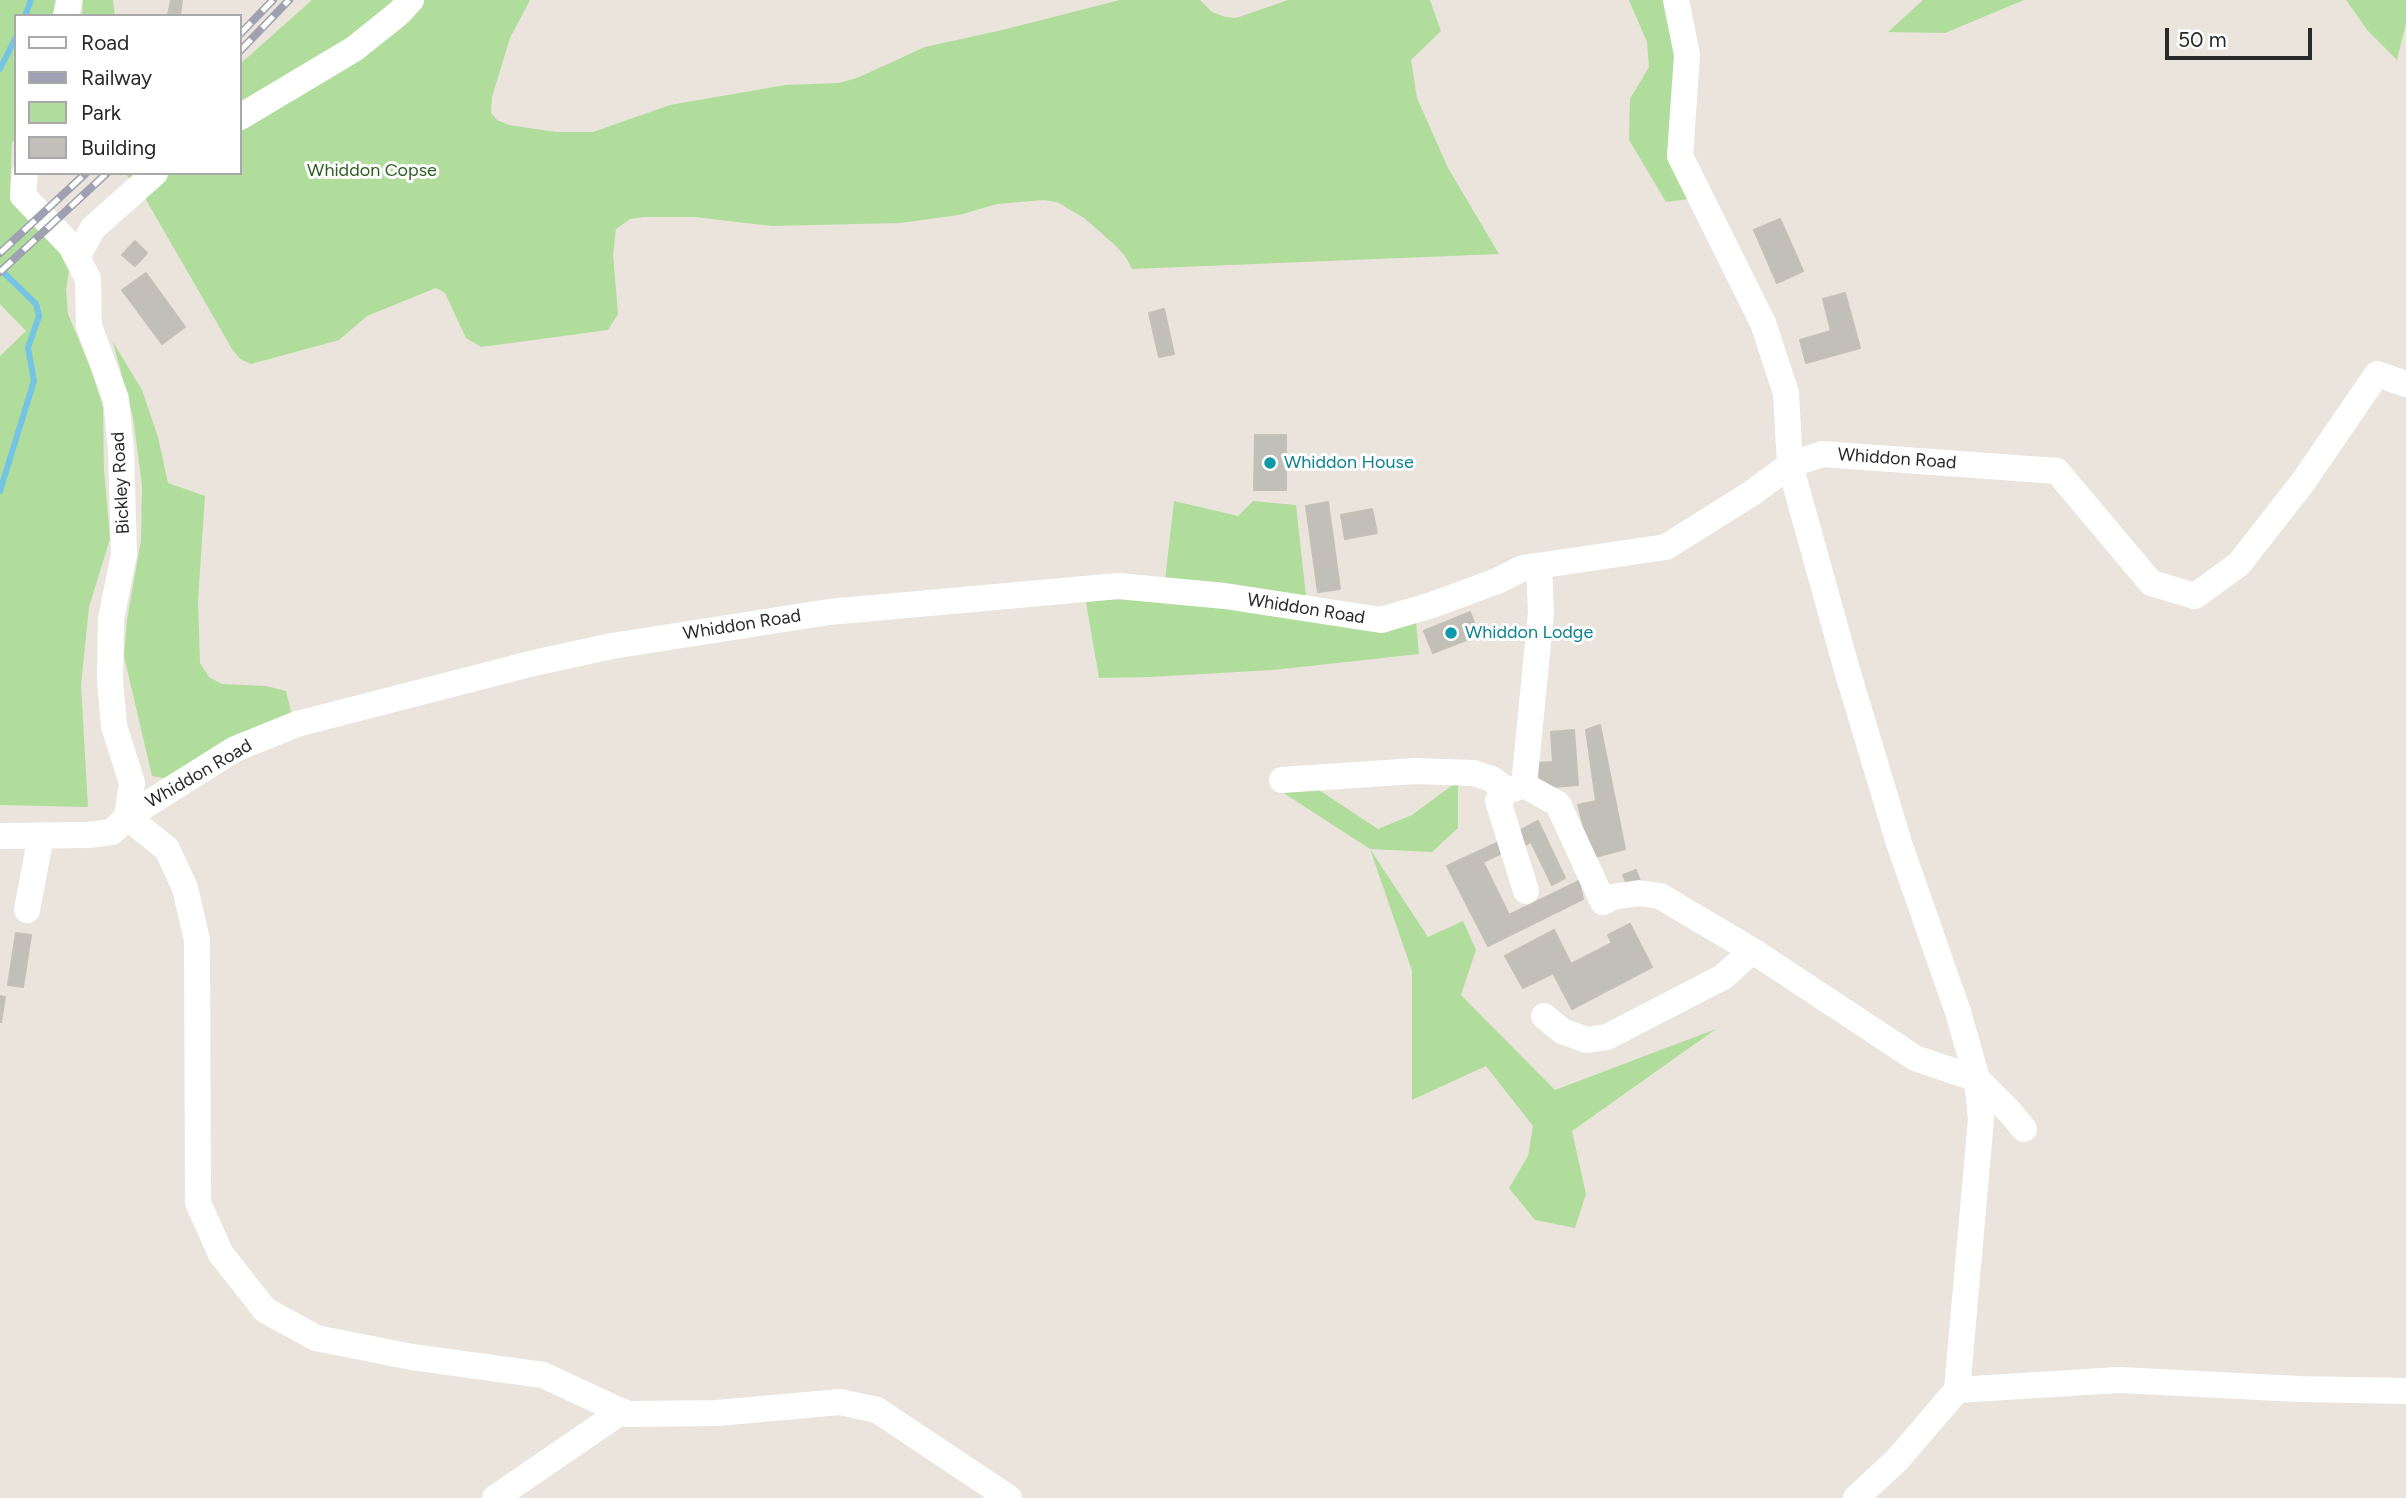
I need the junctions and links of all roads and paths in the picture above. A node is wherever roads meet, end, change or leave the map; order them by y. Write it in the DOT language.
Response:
graph roads {
  1 [pos="411,0"];
  2 [pos="1676,0"];
  3 [pos="242,116"];
  4 [pos="25,175"];
  5 [pos="153,175"];
  6 [pos="77,257"];
  7 [pos="2406,384"];
  8 [pos="1790,465"];
  9 [pos="1539,567"];
  10 [pos="1282,780"];
  11 [pos="1515,788"];
  12 [pos="127,817"];
  13 [pos="40,835"];
  14 [pos="0,836"];
  15 [pos="1526,891"];
  16 [pos="27,910"];
  17 [pos="1752,951"];
  18 [pos="1544,1016"];
  19 [pos="1977,1079"];
  20 [pos="2024,1129"];
  21 [pos="1957,1390"];
  22 [pos="2406,1391"];
  23 [pos="622,1411"];
  24 [pos="495,1498"];
  25 [pos="1009,1498"];
  26 [pos="1856,1498"];
  1 -- 3 [label="street"];
  2 -- 8 [label="street"];
  4 -- 6 [label="street, Bickley Road"];
  5 -- 6 [label="street"];
  6 -- 12 [label="street, Bickley Road"];
  7 -- 8 [label="street, Whiddon Road"];
  8 -- 9 [label="street, Whiddon Road"];
  8 -- 19 [label="street"];
  9 -- 11 [label="street"];
  9 -- 12 [label="street, Whiddon Road"];
  10 -- 11 [label="street"];
  11 -- 15 [label="street"];
  11 -- 17 [label="street"];
  12 -- 13 [label="street, Whiddon Road"];
  12 -- 23 [label="street"];
  13 -- 14 [label="street, Whiddon Road"];
  13 -- 16 [label="street"];
  17 -- 18 [label="street"];
  17 -- 19 [label="street"];
  19 -- 20 [label="street"];
  19 -- 21 [label="street"];
  21 -- 22 [label="street"];
  21 -- 26 [label="street"];
  23 -- 24 [label="street"];
  23 -- 25 [label="street"];
}
